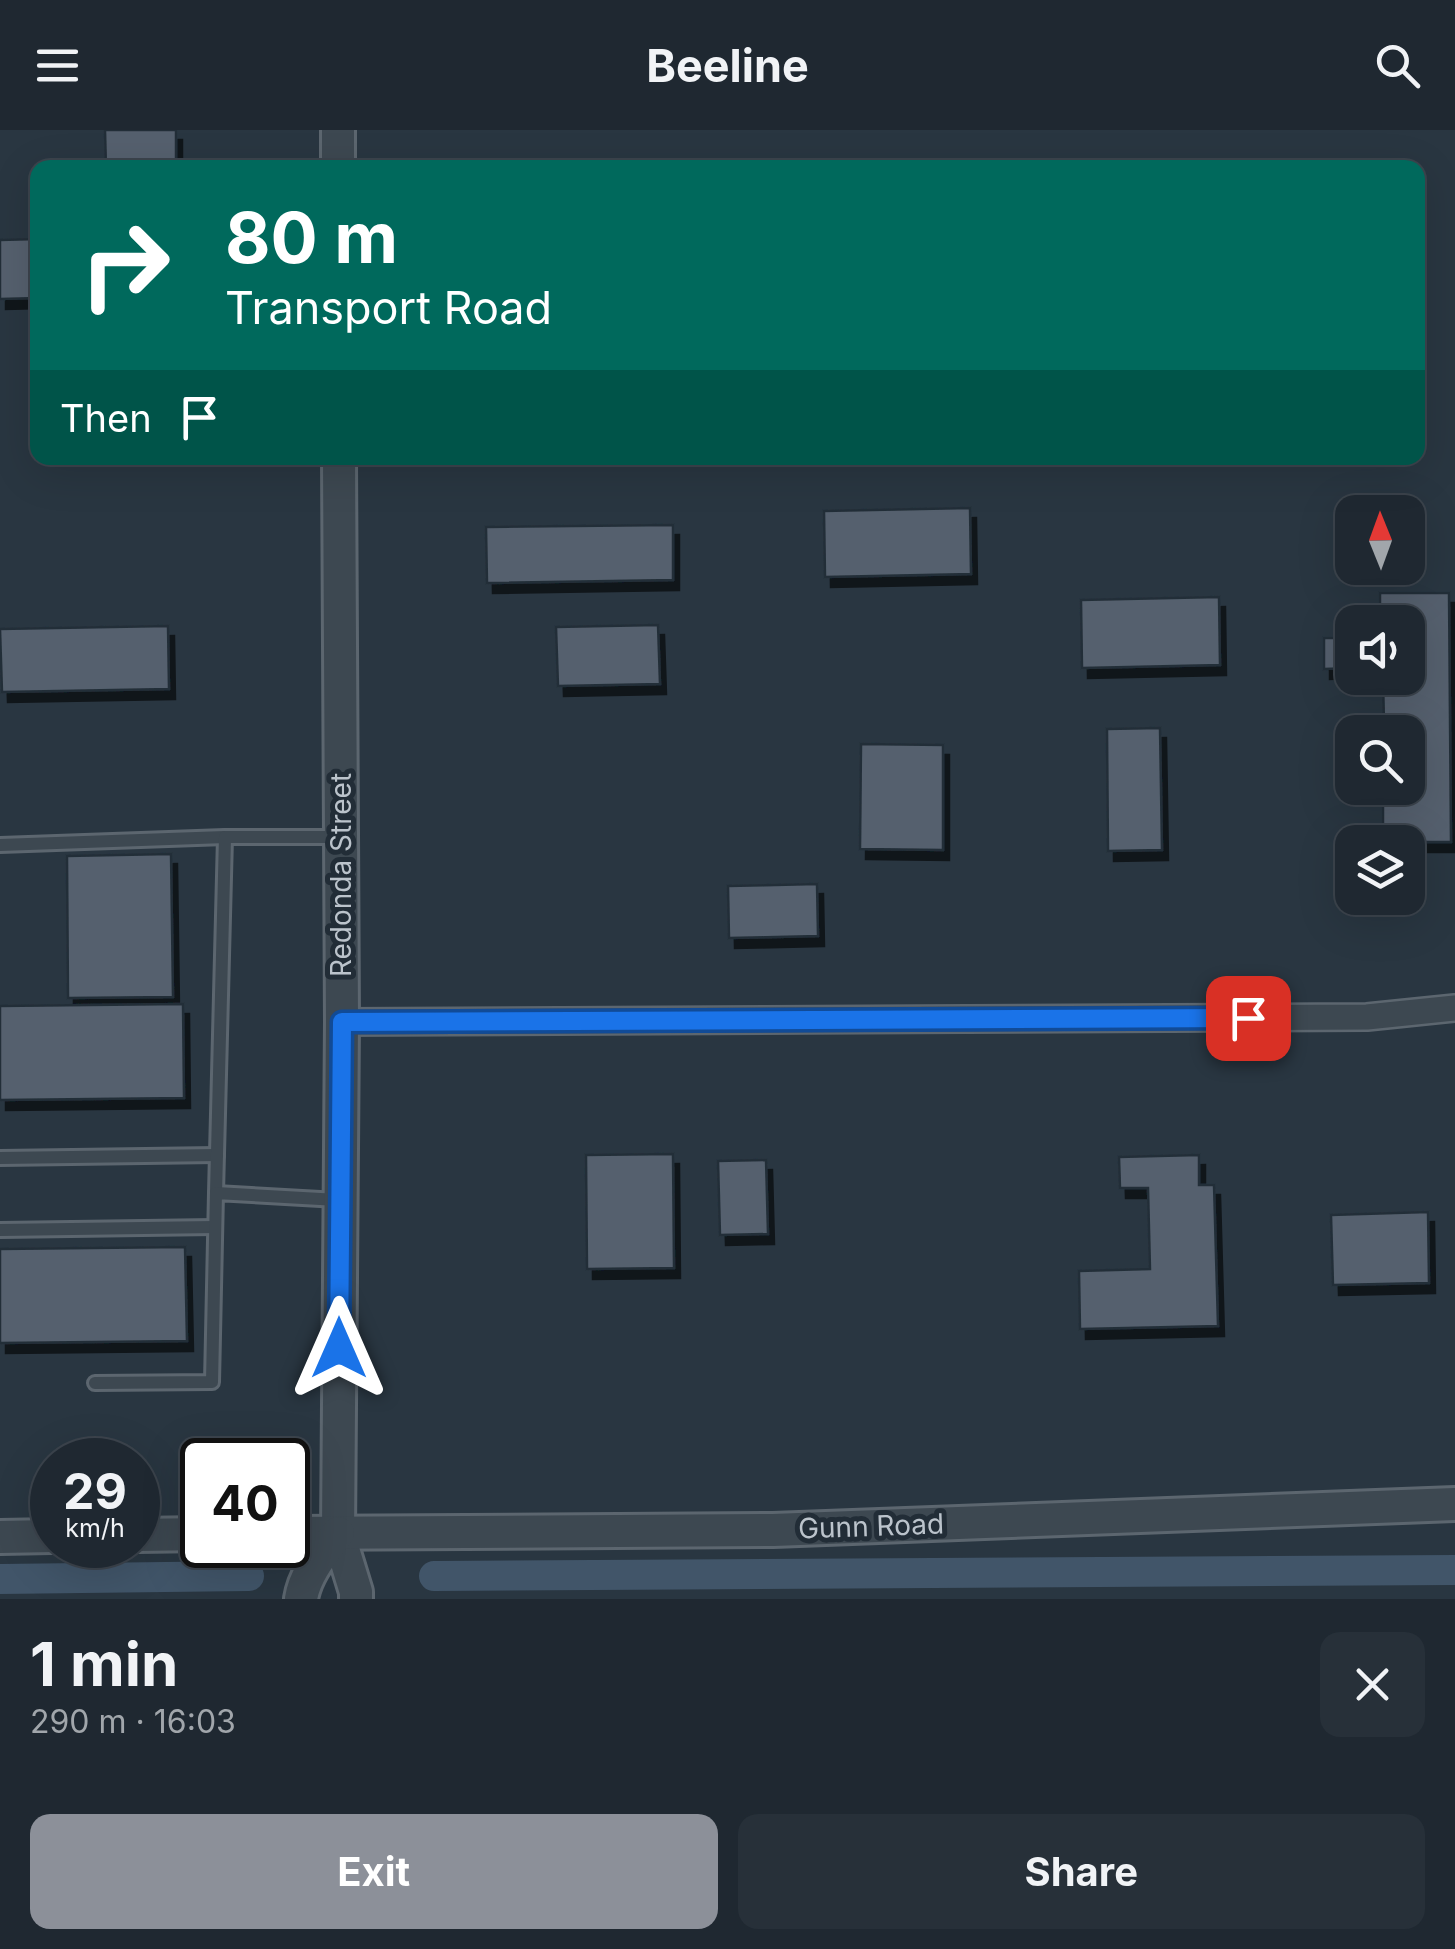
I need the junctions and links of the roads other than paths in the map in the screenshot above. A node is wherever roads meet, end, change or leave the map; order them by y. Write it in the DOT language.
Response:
graph roads {
  1 [pos="338,130"];
  2 [pos="338,160"];
  3 [pos="339,465"];
  4 [pos="341,836"];
  5 [pos="224,837"];
  6 [pos="0,845"];
  7 [pos="1455,1008"];
  8 [pos="342,1022"];
  9 [pos="216,1155"];
  10 [pos="0,1158"];
  11 [pos="216,1193"];
  12 [pos="340,1200"];
  13 [pos="215,1227"];
  14 [pos="0,1230"];
  15 [pos="96,1383"];
  16 [pos="1455,1504"];
  17 [pos="310,1533"];
  18 [pos="338,1533"];
  19 [pos="30,1536"];
  20 [pos="0,1537"];
  21 [pos="300,1599"];
  22 [pos="356,1599"];
  1 -- 2 [label="street"];
  3 -- 4 [label="street, Redonda Street"];
  4 -- 5 [label="lane"];
  4 -- 8 [label="street, Redonda Street"];
  5 -- 6 [label="lane"];
  5 -- 9 [label="lane"];
  7 -- 8 [label="street"];
  8 -- 12 [label="street, Redonda Street"];
  9 -- 10 [label="lane"];
  9 -- 11 [label="lane"];
  11 -- 12 [label="lane"];
  11 -- 13 [label="lane"];
  12 -- 18 [label="street, Redonda Street"];
  13 -- 14 [label="lane"];
  13 -- 15 [label="lane"];
  16 -- 18 [label="street, Gunn Road"];
  17 -- 18 [label="street, Gunn Road"];
  18 -- 21 [label="street"];
  18 -- 22 [label="street, Redonda Street"];
  19 -- 20 [label="street"];
}
